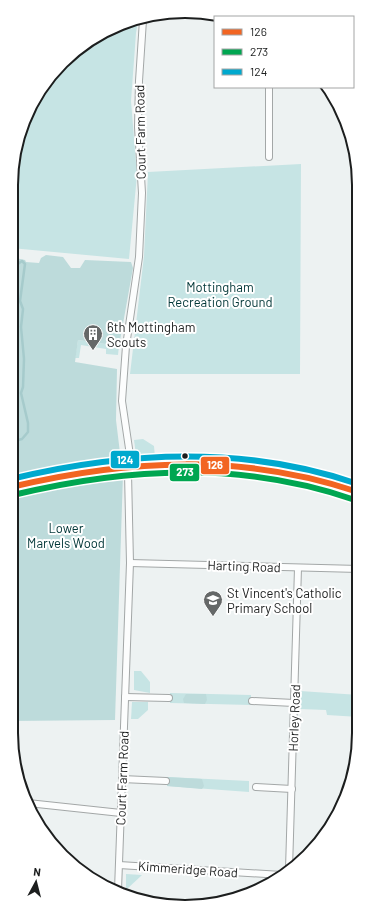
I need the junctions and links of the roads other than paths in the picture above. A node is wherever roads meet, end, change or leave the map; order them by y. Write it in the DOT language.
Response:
graph roads {
  1 [pos="143,24"];
  2 [pos="269,88"];
  3 [pos="269,157"];
  4 [pos="130,467"];
  5 [pos="18,485"];
  6 [pos="352,490"];
  7 [pos="130,563"];
  8 [pos="298,568"];
  9 [pos="352,570"];
  10 [pos="125,697"];
  11 [pos="169,698"];
  12 [pos="252,700"];
  13 [pos="294,703"];
  14 [pos="122,780"];
  15 [pos="166,782"];
  16 [pos="256,787"];
  17 [pos="292,789"];
  18 [pos="34,804"];
  19 [pos="121,813"];
  20 [pos="289,863"];
  21 [pos="119,865"];
  22 [pos="274,874"];
  23 [pos="118,886"];
  1 -- 4 [label="street, Court Farm Road"];
  2 -- 3 [label="street"];
  4 -- 5 [label="street"];
  4 -- 6 [label="street"];
  4 -- 7 [label="street, Court Farm Road"];
  7 -- 8 [label="street, Harting Road"];
  7 -- 10 [label="street, Court Farm Road"];
  8 -- 9 [label="street, Harting Road"];
  8 -- 13 [label="street, Horley Road"];
  10 -- 11 [label="street"];
  10 -- 14 [label="street, Court Farm Road"];
  12 -- 13 [label="street"];
  13 -- 17 [label="street, Horley Road"];
  14 -- 15 [label="street"];
  14 -- 19 [label="street, Court Farm Road"];
  16 -- 17 [label="street"];
  17 -- 20 [label="street, Horley Road"];
  18 -- 19 [label="street"];
  19 -- 21 [label="street, Court Farm Road"];
  21 -- 22 [label="street, Kimmeridge Road"];
  21 -- 23 [label="street, Court Farm Road"];
}
